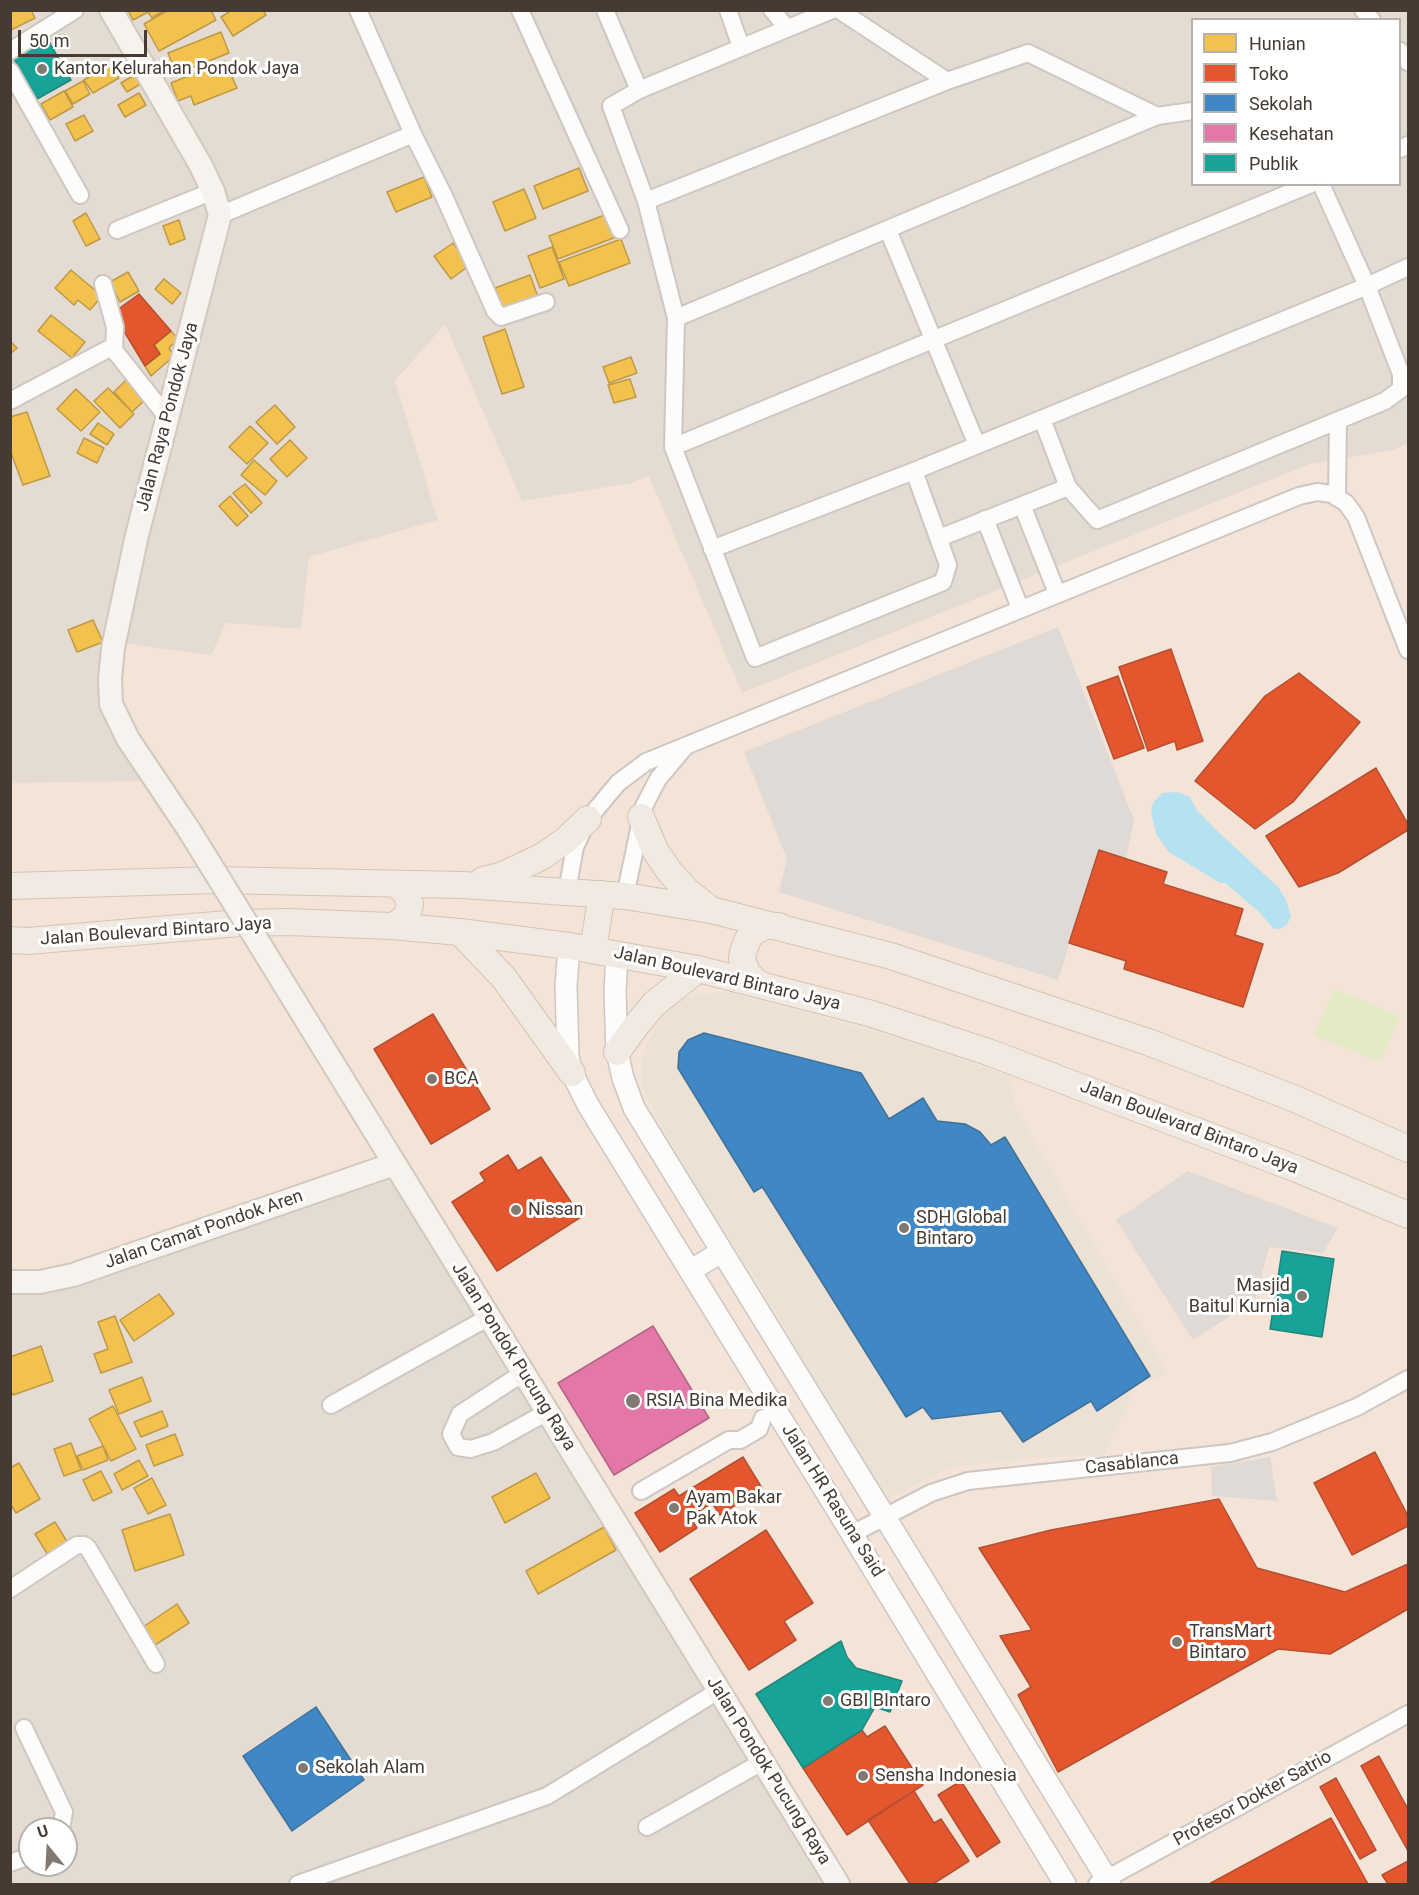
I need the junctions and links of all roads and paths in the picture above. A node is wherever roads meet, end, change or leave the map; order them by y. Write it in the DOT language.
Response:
graph roads {
  1 [pos="75,10"];
  2 [pos="111,10"];
  3 [pos="358,10"];
  4 [pos="520,10"];
  5 [pos="605,10"];
  6 [pos="728,10"];
  7 [pos="772,10"];
  8 [pos="832,10"];
  9 [pos="839,10"];
  10 [pos="787,28"];
  11 [pos="741,47"];
  12 [pos="10,51"];
  13 [pos="10,71"];
  14 [pos="947,81"];
  15 [pos="639,90"];
  16 [pos="1191,111"];
  17 [pos="1158,116"];
  18 [pos="413,134"];
  19 [pos="1306,186"];
  20 [pos="1322,186"];
  21 [pos="213,191"];
  22 [pos="80,195"];
  23 [pos="646,201"];
  24 [pos="220,215"];
  25 [pos="620,230"];
  26 [pos="888,230"];
  27 [pos="117,231"];
  28 [pos="1408,267"];
  29 [pos="103,284"];
  30 [pos="1367,286"];
  31 [pos="546,302"];
  32 [pos="676,318"];
  33 [pos="933,340"];
  34 [pos="114,350"];
  35 [pos="10,401"];
  36 [pos="167,417"];
  37 [pos="1042,419"];
  38 [pos="1338,420"];
  39 [pos="977,445"];
  40 [pos="673,447"];
  41 [pos="914,471"];
  42 [pos="1068,487"];
  43 [pos="1338,498"];
  44 [pos="1022,505"];
  45 [pos="985,519"];
  46 [pos="939,538"];
  47 [pos="712,549"];
  48 [pos="1057,593"];
  49 [pos="1020,608"];
  50 [pos="1408,650"];
  51 [pos="687,744"];
  52 [pos="641,817"];
  53 [pos="588,819"];
  54 [pos="189,830"];
  55 [pos="392,884"];
  56 [pos="463,885"];
  57 [pos="10,886"];
  58 [pos="567,891"];
  59 [pos="613,895"];
  60 [pos="711,910"];
  61 [pos="391,926"];
  62 [pos="779,926"];
  63 [pos="460,932"];
  64 [pos="10,940"];
  65 [pos="593,949"];
  66 [pos="698,969"];
  67 [pos="764,986"];
  68 [pos="617,1052"];
  69 [pos="572,1073"];
  70 [pos="1408,1149"];
  71 [pos="394,1164"];
  72 [pos="1408,1215"];
  73 [pos="721,1252"];
  74 [pos="690,1271"];
  75 [pos="10,1282"];
  76 [pos="489,1317"];
  77 [pos="523,1373"];
  78 [pos="1408,1379"];
  79 [pos="331,1405"];
  80 [pos="547,1412"];
  81 [pos="769,1414"];
  82 [pos="641,1491"];
  83 [pos="884,1517"];
  84 [pos="852,1534"];
  85 [pos="10,1589"];
  86 [pos="156,1664"];
  87 [pos="718,1691"];
  88 [pos="1408,1714"];
  89 [pos="24,1728"];
  90 [pos="762,1762"];
  91 [pos="63,1817"];
  92 [pos="647,1827"];
  93 [pos="1105,1883"];
  94 [pos="298,1884"];
  95 [pos="838,1884"];
  96 [pos="1065,1884"];
  1 -- 12 [label="street"];
  2 -- 21 [label="main road"];
  3 -- 18 [label="street"];
  4 -- 25 [label="street"];
  5 -- 15 [label="street"];
  6 -- 11 [label="street"];
  7 -- 10 [label="street"];
  8 -- 10 [label="street"];
  9 -- 14 [label="street"];
  10 -- 11 [label="street"];
  11 -- 15 [label="street"];
  13 -- 22 [label="street"];
  14 -- 17 [label="street"];
  14 -- 23 [label="street"];
  15 -- 23 [label="street"];
  16 -- 17 [label="street"];
  17 -- 26 [label="street"];
  18 -- 24 [label="street"];
  18 -- 31 [label="street"];
  19 -- 33 [label="street"];
  20 -- 30 [label="street"];
  21 -- 24 [label="main road"];
  21 -- 27 [label="street"];
  23 -- 32 [label="street"];
  24 -- 36 [label="main road, Jalan Raya Pondok Jaya"];
  26 -- 32 [label="street"];
  26 -- 33 [label="street"];
  28 -- 30 [label="street"];
  29 -- 34 [label="street"];
  30 -- 37 [label="street"];
  30 -- 38 [label="street"];
  32 -- 40 [label="street"];
  33 -- 39 [label="street"];
  33 -- 40 [label="street"];
  34 -- 35 [label="street"];
  34 -- 36 [label="street"];
  36 -- 54 [label="main road, Jalan Raya Pondok Jaya"];
  37 -- 39 [label="street"];
  37 -- 42 [label="street"];
  38 -- 42 [label="street"];
  38 -- 43 [label="street"];
  39 -- 41 [label="street"];
  40 -- 47 [label="street"];
  41 -- 46 [label="street"];
  41 -- 47 [label="street"];
  42 -- 44 [label="street"];
  43 -- 48 [label="street"];
  43 -- 50 [label="street"];
  44 -- 45 [label="street"];
  44 -- 48 [label="street"];
  45 -- 46 [label="street"];
  45 -- 49 [label="street"];
  46 -- 47 [label="street"];
  48 -- 49 [label="street"];
  49 -- 51 [label="street"];
  51 -- 52 [label="street"];
  51 -- 53 [label="street"];
  52 -- 59 [label="street"];
  52 -- 60 [label="main road"];
  53 -- 56 [label="main road"];
  53 -- 58 [label="street"];
  54 -- 71 [label="main road, Jalan Pondok Pucung Raya, bridge"];
  55 -- 56 [label="main road"];
  55 -- 57 [label="main road"];
  55 -- 61 [label="main road"];
  56 -- 58 [label="main road"];
  58 -- 59 [label="main road"];
  59 -- 60 [label="main road"];
  59 -- 65 [label="main road"];
  60 -- 62 [label="main road"];
  61 -- 63 [label="main road, Jalan Boulevard Bintaro Jaya"];
  61 -- 64 [label="main road, Jalan Boulevard Bintaro Jaya"];
  62 -- 67 [label="main road"];
  62 -- 70 [label="main road"];
  63 -- 65 [label="main road, Jalan Boulevard Bintaro Jaya"];
  63 -- 69 [label="main road"];
  65 -- 66 [label="main road, Jalan Boulevard Bintaro Jaya"];
  65 -- 68 [label="street, Jalan HR Rasuna Said"];
  65 -- 69 [label="street, Jalan HR Rasuna Said"];
  66 -- 67 [label="main road, Jalan Boulevard Bintaro Jaya"];
  66 -- 68 [label="main road"];
  67 -- 72 [label="main road, Jalan Boulevard Bintaro Jaya"];
  68 -- 73 [label="street, Jalan HR Rasuna Said"];
  69 -- 74 [label="street, Jalan HR Rasuna Said"];
  71 -- 75 [label="main road, Jalan Camat Pondok Aren"];
  71 -- 76 [label="main road, Jalan Pondok Pucung Raya"];
  73 -- 74 [label="street"];
  73 -- 83 [label="street, Jalan HR Rasuna Said"];
  74 -- 81 [label="street, Jalan HR Rasuna Said"];
  76 -- 77 [label="main road, Jalan Pondok Pucung Raya"];
  76 -- 79 [label="street"];
  77 -- 80 [label="main road, Jalan Pondok Pucung Raya"];
  77 -- 80 [label="street"];
  78 -- 83 [label="street, Casablanca"];
  80 -- 87 [label="main road, Jalan Pondok Pucung Raya"];
  81 -- 82 [label="street"];
  81 -- 84 [label="street, Jalan HR Rasuna Said"];
  83 -- 84 [label="street, Casablanca"];
  83 -- 93 [label="street, Jalan HR Rasuna Said"];
  84 -- 96 [label="street, Jalan HR Rasuna Said"];
  85 -- 86 [label="street"];
  87 -- 90 [label="main road, Jalan Pondok Pucung Raya"];
  87 -- 94 [label="street"];
  88 -- 93 [label="street, Profesor Dokter Satrio"];
  89 -- 91 [label="street"];
  90 -- 92 [label="street"];
  90 -- 95 [label="main road, Jalan Pondok Pucung Raya"];
}
